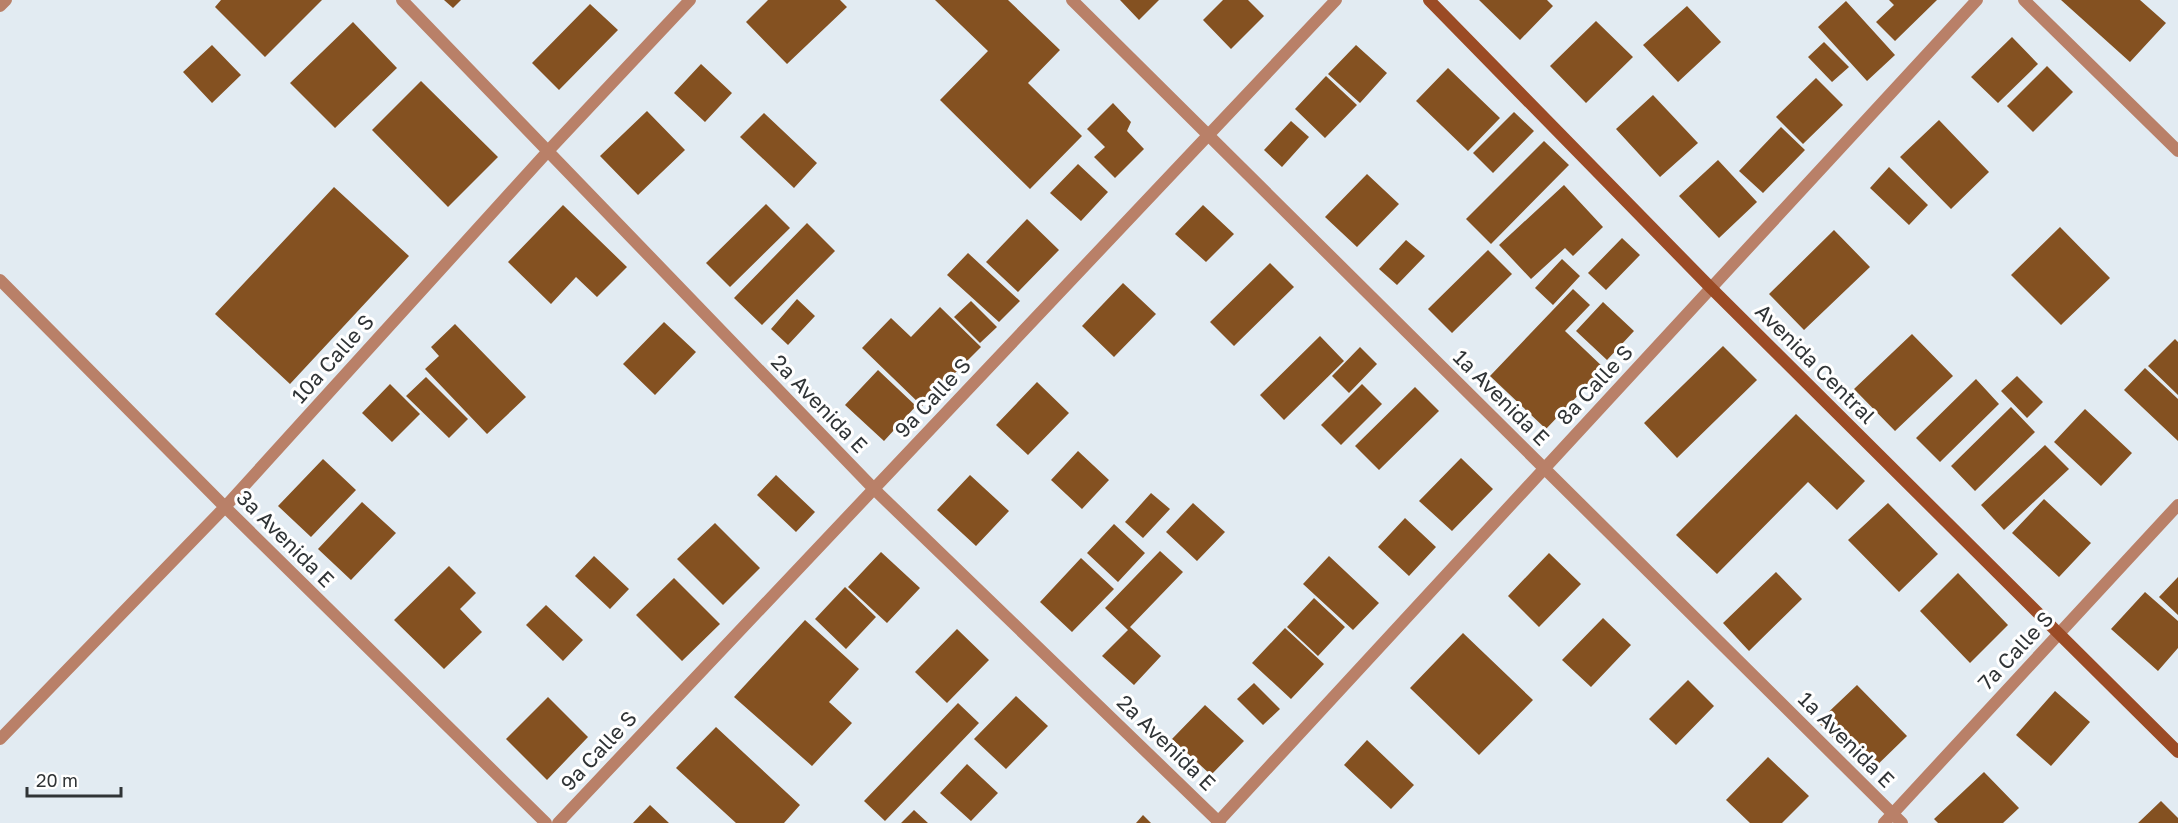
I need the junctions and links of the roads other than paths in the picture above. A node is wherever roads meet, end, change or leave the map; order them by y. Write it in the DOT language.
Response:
graph roads {
  1 [pos="6,0"];
  2 [pos="402,0"];
  3 [pos="690,0"];
  4 [pos="1072,0"];
  5 [pos="1336,0"];
  6 [pos="1429,0"];
  7 [pos="1977,0"];
  8 [pos="2024,0"];
  9 [pos="0,6"];
  10 [pos="1209,134"];
  11 [pos="549,150"];
  12 [pos="2178,151"];
  13 [pos="0,280"];
  14 [pos="1711,288"];
  15 [pos="1544,468"];
  16 [pos="874,489"];
  17 [pos="2178,505"];
  18 [pos="225,507"];
  19 [pos="2058,634"];
  20 [pos="0,739"];
  21 [pos="2178,752"];
  22 [pos="1898,818"];
  23 [pos="1219,822"];
  24 [pos="546,823"];
  25 [pos="558,823"];
  26 [pos="1884,823"];
  1 -- 9 [label="street"];
  2 -- 11 [label="street, 2a Avenida E"];
  3 -- 11 [label="street, 10a Calle S"];
  4 -- 10 [label="street, 1a Avenida E"];
  5 -- 10 [label="street, 9a Calle S"];
  6 -- 14 [label="street, Avenida Central"];
  7 -- 14 [label="street, 8a Calle S"];
  8 -- 12 [label="street"];
  10 -- 15 [label="street, 1a Avenida E"];
  10 -- 16 [label="street, 9a Calle S"];
  11 -- 16 [label="street, 2a Avenida E"];
  11 -- 18 [label="street, 10a Calle S"];
  13 -- 18 [label="street, 3a Avenida E"];
  14 -- 15 [label="street, 8a Calle S"];
  14 -- 19 [label="street, Avenida Central"];
  15 -- 22 [label="street, 1a Avenida E"];
  15 -- 23 [label="street, 8a Calle S"];
  16 -- 23 [label="street, 2a Avenida E"];
  16 -- 25 [label="street, 9a Calle S"];
  17 -- 19 [label="street, 7a Calle S"];
  18 -- 20 [label="street, 10a Calle S"];
  18 -- 24 [label="street, 3a Avenida E"];
  19 -- 21 [label="street, Avenida Central"];
  19 -- 22 [label="street, 7a Calle S"];
  22 -- 26 [label="street, 7a Calle S"];
}
